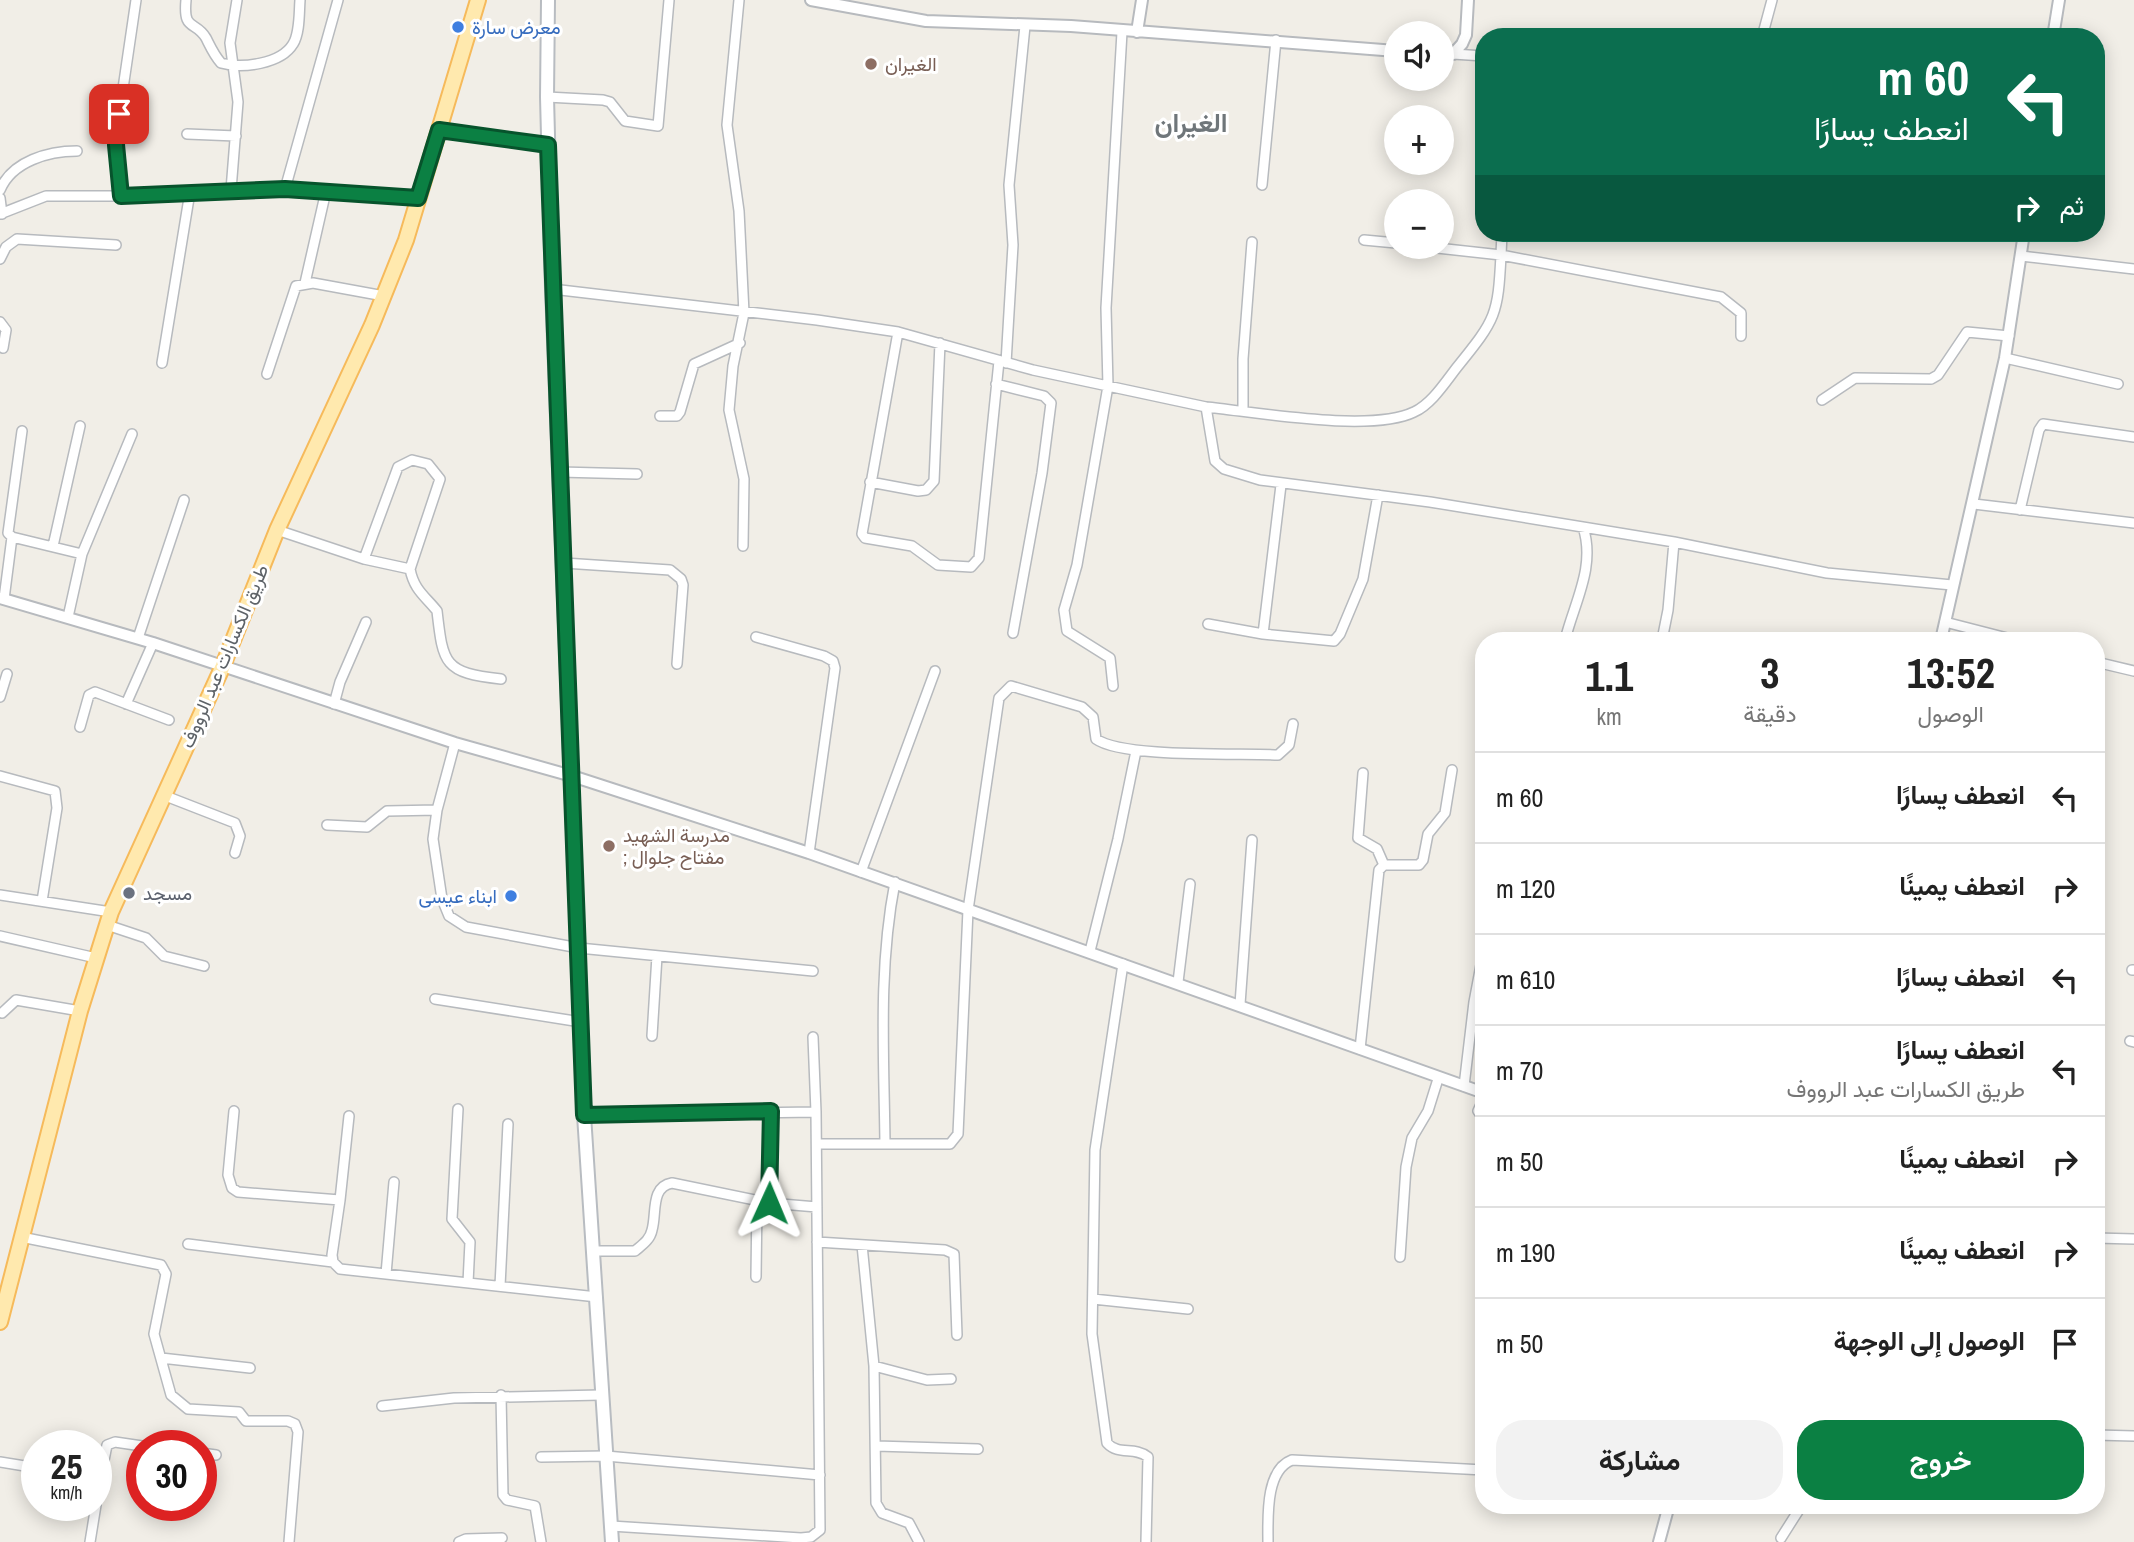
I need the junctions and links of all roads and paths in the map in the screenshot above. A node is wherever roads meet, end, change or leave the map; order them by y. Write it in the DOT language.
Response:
graph roads {
  1 [pos="136,0"];
  2 [pos="186,0"];
  3 [pos="237,0"];
  4 [pos="300,0"];
  5 [pos="338,0"];
  6 [pos="478,0"];
  7 [pos="548,0"];
  8 [pos="669,0"];
  9 [pos="739,0"];
  10 [pos="811,0"];
  11 [pos="1142,0"];
  12 [pos="1468,0"];
  13 [pos="1772,0"];
  14 [pos="2059,0"];
  15 [pos="828,2"];
  16 [pos="1025,26"];
  17 [pos="1764,28"];
  18 [pos="2054,28"];
  19 [pos="1122,32"];
  20 [pos="1137,32"];
  21 [pos="1276,40"];
  22 [pos="1454,49"];
  23 [pos="1384,50"];
  24 [pos="1454,54"];
  25 [pos="1475,56"];
  26 [pos="233,66"];
  27 [pos="547,97"];
  28 [pos="439,130"];
  29 [pos="187,134"];
  30 [pos="236,136"];
  31 [pos="548,145"];
  32 [pos="77,151"];
  33 [pos="1262,185"];
  34 [pos="285,189"];
  35 [pos="0,190"];
  36 [pos="231,190"];
  37 [pos="326,191"];
  38 [pos="190,192"];
  39 [pos="121,196"];
  40 [pos="0,198"];
  41 [pos="418,198"];
  42 [pos="1,214"];
  43 [pos="1364,240"];
  44 [pos="1252,242"];
  45 [pos="1384,242"];
  46 [pos="1502,242"];
  47 [pos="2023,242"];
  48 [pos="116,245"];
  49 [pos="1454,250"];
  50 [pos="1501,255"];
  51 [pos="2021,256"];
  52 [pos="0,259"];
  53 [pos="2134,269"];
  54 [pos="305,283"];
  55 [pos="552,289"];
  56 [pos="384,296"];
  57 [pos="744,313"];
  58 [pos="0,322"];
  59 [pos="898,332"];
  60 [pos="1741,336"];
  61 [pos="2009,336"];
  62 [pos="740,343"];
  63 [pos="940,343"];
  64 [pos="3,348"];
  65 [pos="2005,358"];
  66 [pos="1002,362"];
  67 [pos="162,363"];
  68 [pos="267,374"];
  69 [pos="996,384"];
  70 [pos="2118,384"];
  71 [pos="1108,386"];
  72 [pos="1822,400"];
  73 [pos="1206,407"];
  74 [pos="1243,411"];
  75 [pos="660,416"];
  76 [pos="80,426"];
  77 [pos="22,431"];
  78 [pos="132,434"];
  79 [pos="2134,437"];
  80 [pos="560,472"];
  81 [pos="637,474"];
  82 [pos="870,482"];
  83 [pos="1281,485"];
  84 [pos="1378,495"];
  85 [pos="184,500"];
  86 [pos="1974,504"];
  87 [pos="2020,510"];
  88 [pos="2134,523"];
  89 [pos="1583,527"];
  90 [pos="277,530"];
  91 [pos="12,537"];
  92 [pos="1674,542"];
  93 [pos="53,546"];
  94 [pos="743,546"];
  95 [pos="82,554"];
  96 [pos="364,559"];
  97 [pos="564,563"];
  98 [pos="410,569"];
  99 [pos="1952,584"];
  100 [pos="2,598"];
  101 [pos="68,617"];
  102 [pos="366,622"];
  103 [pos="1945,622"];
  104 [pos="1208,624"];
  105 [pos="1567,632"];
  106 [pos="1664,632"];
  107 [pos="1943,632"];
  108 [pos="1984,632"];
  109 [pos="1013,633"];
  110 [pos="1263,634"];
  111 [pos="756,637"];
  112 [pos="138,638"];
  113 [pos="153,643"];
  114 [pos="677,664"];
  115 [pos="2105,664"];
  116 [pos="222,668"];
  117 [pos="935,671"];
  118 [pos="2134,671"];
  119 [pos="7,674"];
  120 [pos="501,679"];
  121 [pos="1112,686"];
  122 [pos="0,697"];
  123 [pos="126,704"];
  124 [pos="334,704"];
  125 [pos="169,720"];
  126 [pos="1293,723"];
  127 [pos="80,727"];
  128 [pos="455,743"];
  129 [pos="1136,751"];
  130 [pos="1452,770"];
  131 [pos="1363,773"];
  132 [pos="0,776"];
  133 [pos="572,776"];
  134 [pos="163,795"];
  135 [pos="437,810"];
  136 [pos="327,825"];
  137 [pos="1252,840"];
  138 [pos="236,853"];
  139 [pos="809,853"];
  140 [pos="1384,865"];
  141 [pos="862,872"];
  142 [pos="895,882"];
  143 [pos="1190,884"];
  144 [pos="0,895"];
  145 [pos="42,901"];
  146 [pos="968,910"];
  147 [pos="109,918"];
  148 [pos="0,936"];
  149 [pos="579,948"];
  150 [pos="1090,951"];
  151 [pos="657,956"];
  152 [pos="96,958"];
  153 [pos="1123,964"];
  154 [pos="204,966"];
  155 [pos="813,971"];
  156 [pos="1178,982"];
  157 [pos="1475,997"];
  158 [pos="435,999"];
  159 [pos="1240,1004"];
  160 [pos="80,1011"];
  161 [pos="2,1013"];
  162 [pos="581,1022"];
  163 [pos="652,1036"];
  164 [pos="813,1037"];
  165 [pos="1360,1049"];
  166 [pos="1438,1079"];
  167 [pos="1464,1086"];
  168 [pos="1475,1091"];
  169 [pos="458,1108"];
  170 [pos="234,1111"];
  171 [pos="771,1111"];
  172 [pos="816,1112"];
  173 [pos="584,1115"];
  174 [pos="349,1116"];
  175 [pos="508,1124"];
  176 [pos="885,1143"];
  177 [pos="817,1144"];
  178 [pos="394,1182"];
  179 [pos="340,1200"];
  180 [pos="757,1201"];
  181 [pos="769,1203"];
  182 [pos="817,1208"];
  183 [pos="21,1237"];
  184 [pos="2105,1238"];
  185 [pos="2134,1239"];
  186 [pos="817,1242"];
  187 [pos="188,1244"];
  188 [pos="862,1245"];
  189 [pos="594,1251"];
  190 [pos="1400,1257"];
  191 [pos="333,1262"];
  192 [pos="386,1274"];
  193 [pos="755,1277"];
  194 [pos="468,1283"];
  195 [pos="500,1286"];
  196 [pos="597,1297"];
  197 [pos="1093,1299"];
  198 [pos="1188,1309"];
  199 [pos="0,1322"];
  200 [pos="957,1335"];
  201 [pos="162,1358"];
  202 [pos="874,1366"];
  203 [pos="250,1368"];
  204 [pos="951,1379"];
  205 [pos="500,1395"];
  206 [pos="601,1395"];
  207 [pos="382,1406"];
  208 [pos="2105,1435"];
  209 [pos="2134,1436"];
  210 [pos="876,1446"];
  211 [pos="978,1449"];
  212 [pos="606,1456"];
  213 [pos="541,1457"];
  214 [pos="0,1462"];
  215 [pos="21,1465"];
  216 [pos="1475,1470"];
  217 [pos="820,1475"];
  218 [pos="1667,1514"];
  219 [pos="1796,1514"];
  220 [pos="93,1521"];
  221 [pos="611,1526"];
  222 [pos="502,1538"];
  223 [pos="1780,1540"];
  224 [pos="90,1542"];
  225 [pos="289,1542"];
  226 [pos="459,1542"];
  227 [pos="541,1542"];
  228 [pos="612,1542"];
  229 [pos="919,1542"];
  230 [pos="1146,1542"];
  231 [pos="1268,1542"];
  232 [pos="1659,1542"];
  233 [pos="1792,1542"];
  1 -- 39 [label="street"];
  2 -- 26 [label="street"];
  3 -- 26 [label="street"];
  4 -- 26 [label="street"];
  5 -- 34 [label="street"];
  6 -- 28 [label="main road, طريق الكسارات عبد الرووف"];
  7 -- 27 [label="main road"];
  8 -- 27 [label="street"];
  9 -- 57 [label="street"];
  10 -- 15 [label="street"];
  11 -- 20 [label="street"];
  12 -- 22 [label="street"];
  13 -- 17 [label="street"];
  14 -- 18 [label="street"];
  15 -- 16 [label="street"];
  16 -- 19 [label="street"];
  16 -- 66 [label="street"];
  19 -- 20 [label="street"];
  19 -- 71 [label="street"];
  20 -- 21 [label="street"];
  21 -- 23 [label="street"];
  21 -- 33 [label="street"];
  24 -- 25 [label="street"];
  26 -- 30 [label="street"];
  27 -- 31 [label="main road"];
  28 -- 31 [label="street"];
  28 -- 41 [label="main road, طريق الكسارات عبد الرووف"];
  29 -- 30 [label="street"];
  30 -- 36 [label="street"];
  31 -- 55 [label="main road"];
  32 -- 35 [label="street"];
  34 -- 36 [label="street"];
  34 -- 37 [label="street"];
  36 -- 38 [label="street"];
  37 -- 41 [label="street"];
  37 -- 54 [label="street"];
  38 -- 39 [label="street"];
  38 -- 67 [label="street"];
  39 -- 42 [label="street"];
  40 -- 42 [label="street"];
  41 -- 56 [label="main road, طريق الكسارات عبد الرووف"];
  43 -- 45 [label="street"];
  44 -- 74 [label="street"];
  46 -- 50 [label="street"];
  47 -- 51 [label="street"];
  48 -- 52 [label="street"];
  49 -- 50 [label="street"];
  50 -- 60 [label="street"];
  50 -- 74 [label="street"];
  51 -- 53 [label="street"];
  51 -- 61 [label="street"];
  54 -- 56 [label="street"];
  54 -- 68 [label="street"];
  55 -- 57 [label="street"];
  55 -- 80 [label="main road"];
  56 -- 90 [label="main road, طريق الكسارات عبد الرووف"];
  57 -- 59 [label="street"];
  57 -- 62 [label="street"];
  58 -- 64 [label="street"];
  59 -- 63 [label="street"];
  59 -- 82 [label="street"];
  61 -- 65 [label="street"];
  61 -- 72 [label="street"];
  62 -- 75 [label="street"];
  62 -- 94 [label="street"];
  63 -- 66 [label="street"];
  63 -- 82 [label="street"];
  65 -- 70 [label="street"];
  65 -- 86 [label="street"];
  66 -- 69 [label="street"];
  66 -- 71 [label="street"];
  69 -- 82 [label="street"];
  69 -- 109 [label="street"];
  71 -- 73 [label="street"];
  71 -- 121 [label="street"];
  73 -- 74 [label="street"];
  73 -- 83 [label="street"];
  76 -- 93 [label="street"];
  77 -- 91 [label="street"];
  78 -- 95 [label="street"];
  79 -- 87 [label="street"];
  80 -- 81 [label="street"];
  80 -- 97 [label="main road"];
  83 -- 84 [label="street"];
  83 -- 110 [label="street"];
  84 -- 89 [label="street"];
  84 -- 110 [label="street"];
  85 -- 112 [label="street"];
  86 -- 87 [label="street"];
  86 -- 99 [label="street"];
  87 -- 88 [label="street"];
  89 -- 92 [label="street"];
  89 -- 105 [label="street"];
  90 -- 96 [label="street"];
  90 -- 116 [label="main road, طريق الكسارات عبد الرووف"];
  91 -- 93 [label="street"];
  91 -- 100 [label="street"];
  92 -- 99 [label="street"];
  92 -- 106 [label="street"];
  93 -- 95 [label="street"];
  95 -- 101 [label="street"];
  96 -- 98 [label="street"];
  96 -- 98 [label="street"];
  97 -- 114 [label="street"];
  97 -- 133 [label="main road"];
  98 -- 120 [label="street"];
  99 -- 103 [label="street"];
  100 -- 101 [label="street"];
  101 -- 112 [label="street"];
  102 -- 124 [label="street"];
  103 -- 107 [label="street"];
  103 -- 108 [label="street"];
  104 -- 110 [label="street"];
  111 -- 139 [label="street"];
  112 -- 113 [label="street"];
  113 -- 116 [label="street"];
  113 -- 123 [label="street"];
  115 -- 118 [label="street"];
  116 -- 124 [label="street"];
  116 -- 134 [label="main road, طريق الكسارات عبد الرووف"];
  117 -- 141 [label="street"];
  119 -- 122 [label="street"];
  123 -- 125 [label="street"];
  123 -- 127 [label="street"];
  124 -- 128 [label="street"];
  126 -- 129 [label="street"];
  128 -- 133 [label="street"];
  128 -- 135 [label="street"];
  129 -- 146 [label="street"];
  129 -- 150 [label="street"];
  130 -- 140 [label="street"];
  131 -- 140 [label="street"];
  132 -- 145 [label="street"];
  133 -- 139 [label="street"];
  133 -- 149 [label="main road"];
  134 -- 138 [label="street"];
  134 -- 147 [label="main road, طريق الكسارات عبد الرووف"];
  135 -- 136 [label="street"];
  135 -- 149 [label="street"];
  137 -- 159 [label="street"];
  139 -- 141 [label="street"];
  140 -- 165 [label="street"];
  141 -- 142 [label="street"];
  142 -- 146 [label="street"];
  142 -- 176 [label="street"];
  143 -- 156 [label="street"];
  144 -- 145 [label="street"];
  145 -- 147 [label="street"];
  146 -- 150 [label="street"];
  146 -- 176 [label="street"];
  147 -- 152 [label="main road, طريق الكسارات عبد الرووف"];
  147 -- 154 [label="street"];
  148 -- 152 [label="street"];
  149 -- 151 [label="street"];
  149 -- 162 [label="main road"];
  150 -- 153 [label="street"];
  151 -- 155 [label="street"];
  151 -- 163 [label="street"];
  152 -- 160 [label="main road, طريق الكسارات عبد الرووف"];
  153 -- 156 [label="street"];
  153 -- 197 [label="street"];
  156 -- 159 [label="street"];
  157 -- 167 [label="street"];
  158 -- 162 [label="street"];
  159 -- 165 [label="street"];
  160 -- 161 [label="street"];
  160 -- 183 [label="main road, طريق الكسارات عبد الرووف"];
  162 -- 173 [label="main road"];
  164 -- 172 [label="street"];
  165 -- 166 [label="street"];
  166 -- 167 [label="street"];
  166 -- 190 [label="street"];
  167 -- 168 [label="street"];
  169 -- 194 [label="street"];
  170 -- 179 [label="street"];
  171 -- 172 [label="street"];
  171 -- 173 [label="street"];
  171 -- 181 [label="street"];
  172 -- 177 [label="street"];
  173 -- 189 [label="main road"];
  174 -- 179 [label="street"];
  175 -- 195 [label="street"];
  176 -- 177 [label="street"];
  177 -- 182 [label="street"];
  178 -- 192 [label="street"];
  179 -- 191 [label="street"];
  180 -- 181 [label="street"];
  180 -- 189 [label="street"];
  180 -- 193 [label="street"];
  181 -- 182 [label="street"];
  182 -- 186 [label="street"];
  183 -- 199 [label="main road, طريق الكسارات عبد الرووف"];
  183 -- 201 [label="street"];
  184 -- 185 [label="street"];
  186 -- 188 [label="street"];
  186 -- 217 [label="street"];
  187 -- 191 [label="street"];
  188 -- 200 [label="street"];
  188 -- 202 [label="street"];
  189 -- 196 [label="main road"];
  191 -- 192 [label="street"];
  192 -- 194 [label="street"];
  194 -- 195 [label="street"];
  195 -- 196 [label="street"];
  196 -- 206 [label="main road"];
  197 -- 198 [label="street"];
  197 -- 230 [label="street"];
  201 -- 203 [label="street"];
  201 -- 225 [label="street"];
  202 -- 204 [label="street"];
  202 -- 210 [label="street"];
  205 -- 206 [label="street"];
  205 -- 207 [label="street"];
  205 -- 227 [label="street"];
  206 -- 212 [label="main road"];
  208 -- 209 [label="street"];
  210 -- 211 [label="street"];
  210 -- 229 [label="street"];
  212 -- 213 [label="street"];
  212 -- 217 [label="street"];
  212 -- 221 [label="main road"];
  214 -- 215 [label="street"];
  216 -- 231 [label="street"];
  217 -- 221 [label="street"];
  218 -- 232 [label="street"];
  219 -- 223 [label="street"];
  220 -- 224 [label="street"];
  221 -- 228 [label="main road"];
  222 -- 226 [label="street"];
  223 -- 233 [label="street"];
}
